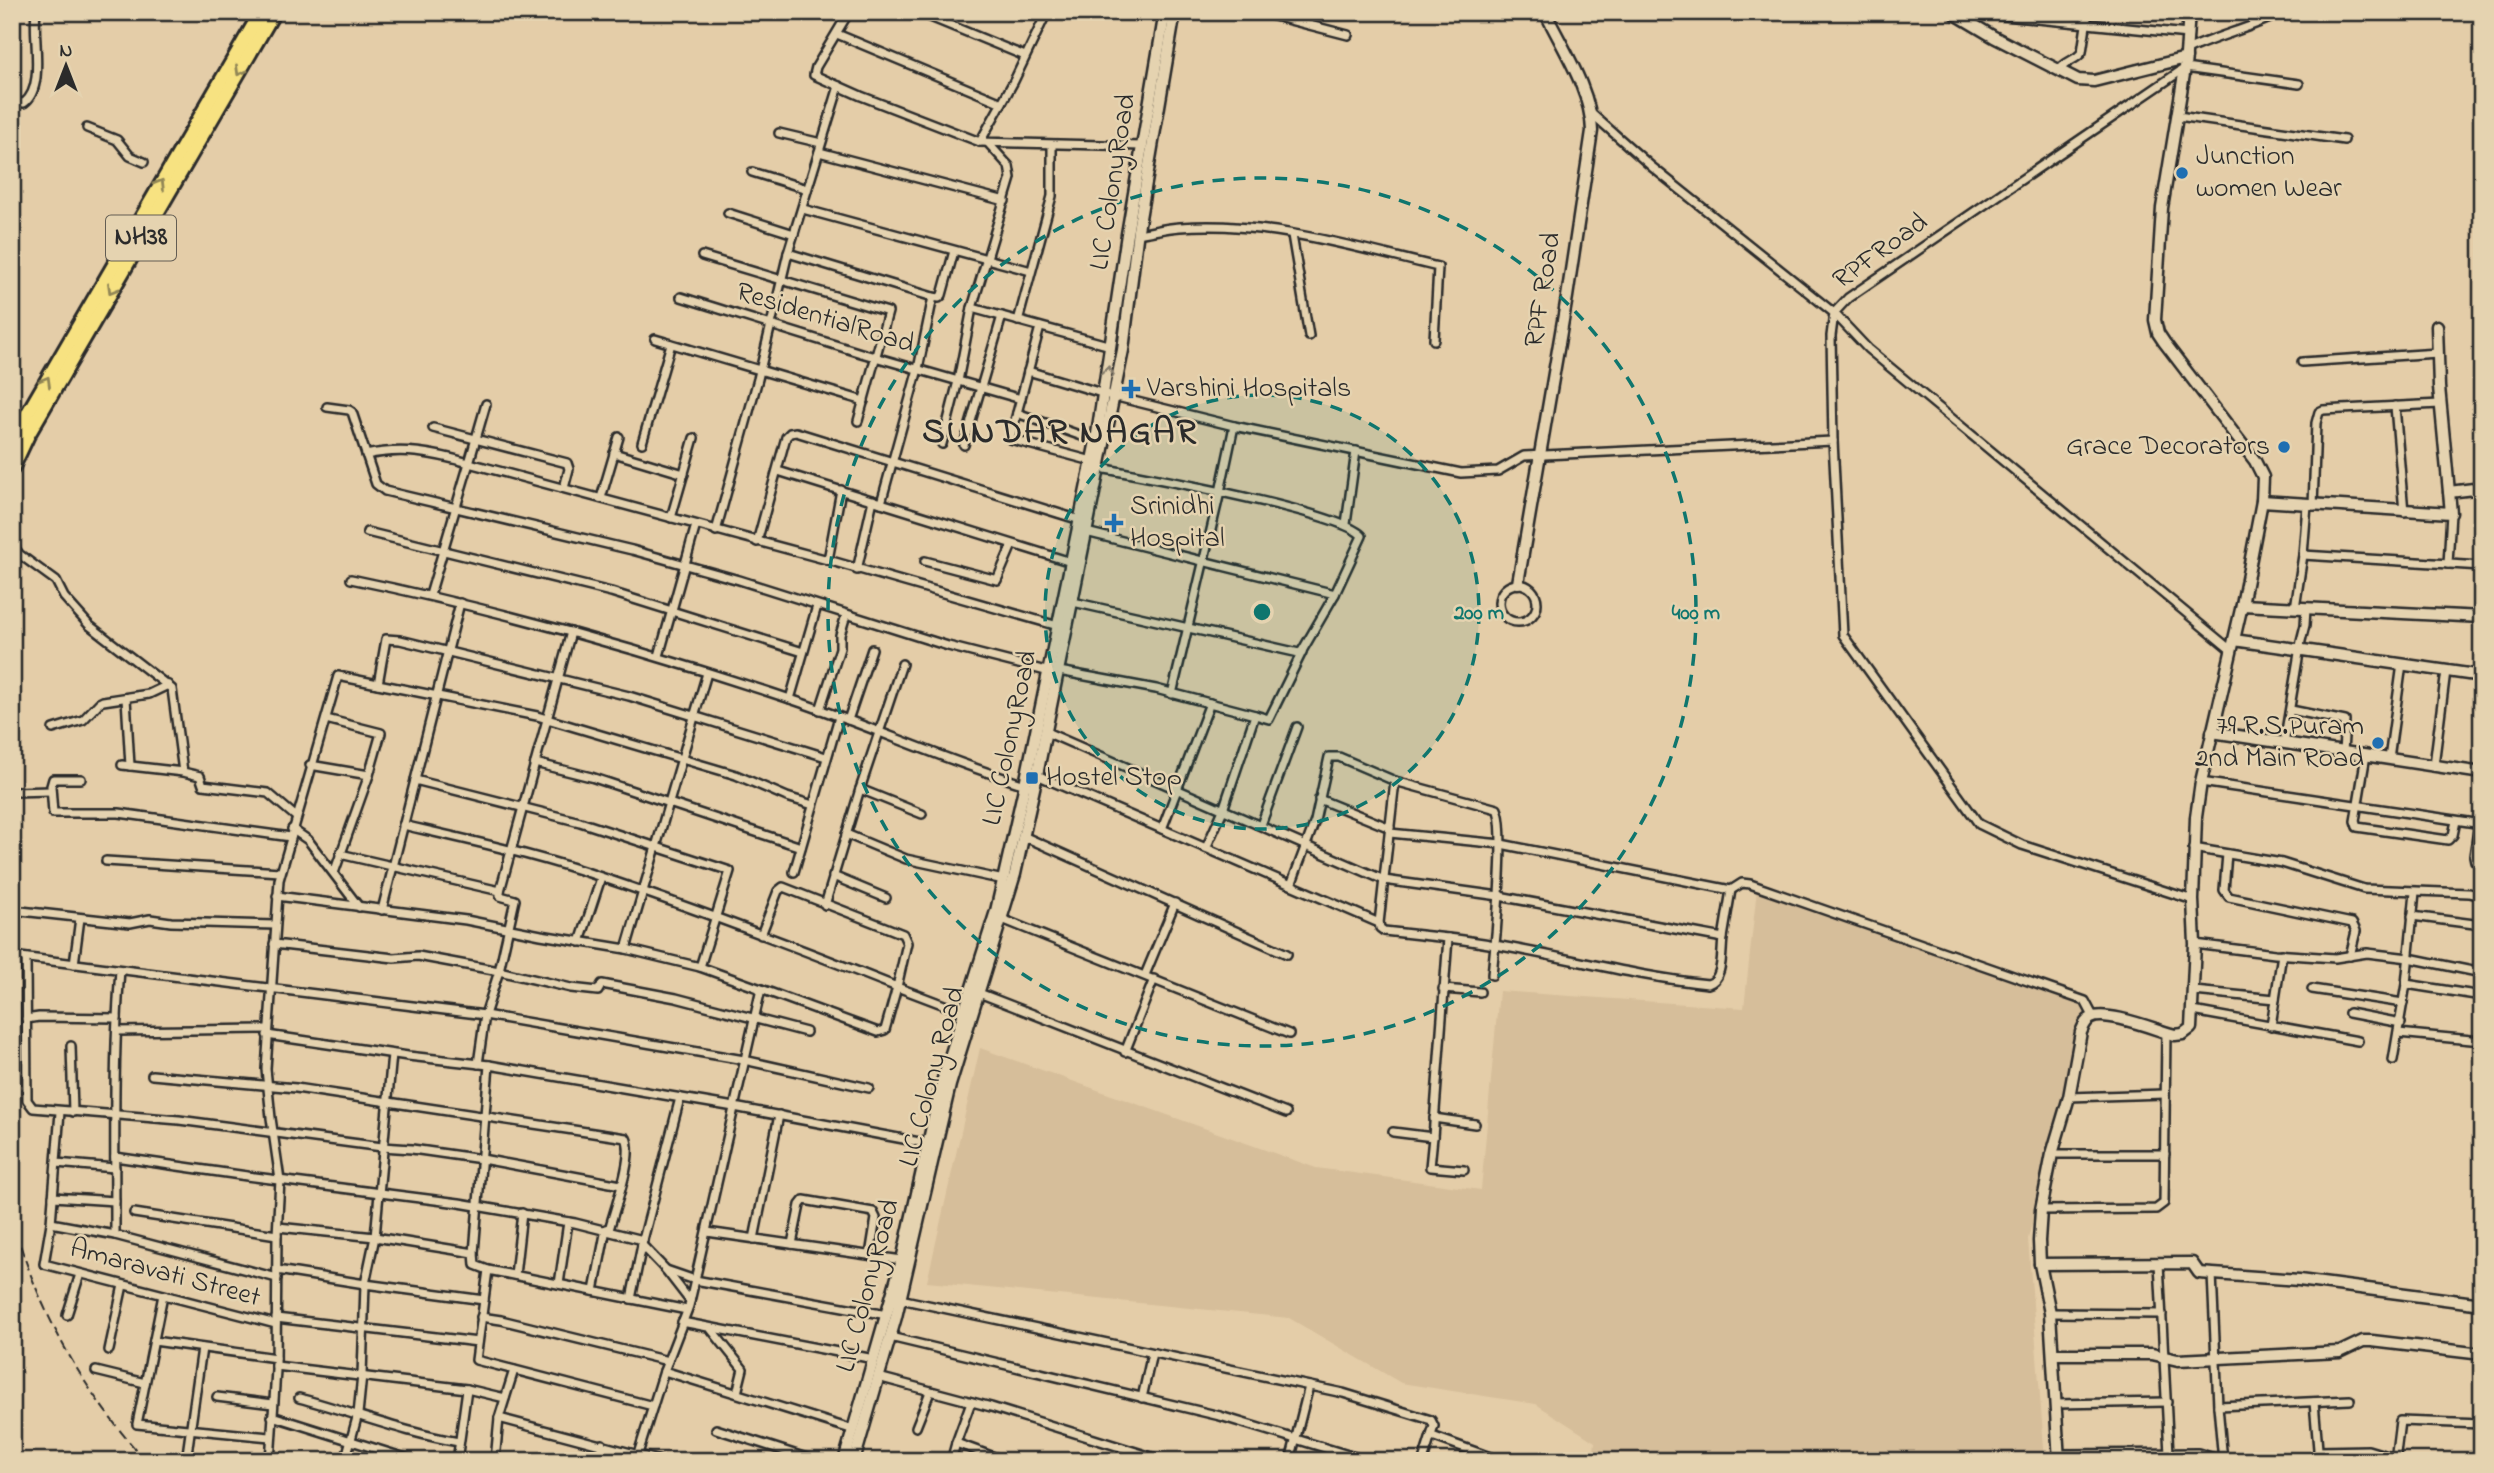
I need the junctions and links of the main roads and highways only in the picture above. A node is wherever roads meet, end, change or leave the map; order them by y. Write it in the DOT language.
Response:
graph roads {
  1 [pos="261,12"];
  2 [pos="274,12"];
  3 [pos="1545,12"];
  4 [pos="2189,12"];
  5 [pos="1167,14"];
  6 [pos="1958,14"];
  7 [pos="2186,58"];
  8 [pos="1132,234"];
  9 [pos="2437,326"];
  10 [pos="1109,394"];
  11 [pos="12,440"];
  12 [pos="1096,464"];
  13 [pos="13,468"];
  14 [pos="2482,488"];
  15 [pos="2449,492"];
  16 [pos="2262,501"];
  17 [pos="1518,583"];
  18 [pos="2242,606"];
  19 [pos="1068,608"];
  20 [pos="2482,617"];
  21 [pos="2233,645"];
  22 [pos="1054,672"];
  23 [pos="2482,676"];
  24 [pos="2212,732"];
  25 [pos="2482,773"];
  26 [pos="1030,786"];
  27 [pos="1001,915"];
  28 [pos="968,1014"];
  29 [pos="933,1144"];
  30 [pos="2040,1264"];
  31 [pos="2482,1304"];
  32 [pos="894,1307"];
  33 [pos="2053,1354"];
  34 [pos="2482,1354"];
  35 [pos="2058,1457"];
  36 [pos="844,1461"];
  37 [pos="854,1461"];
  11 -- 1 [label="highway, NH38, one-way"];
  2 -- 13 [label="highway, NH38, one-way"];
  3 -- 17 [label="main road, RPF Road"];
  4 -- 7 [label="main road"];
  5 -- 8 [label="main road, LIC ColonyRoad"];
  5 -- 8 [label="main road, LIC ColonyRoad"];
  6 -- 7 [label="main road"];
  7 -- 16 [label="main road"];
  10 -- 8 [label="main road, LIC ColonyRoad, one-way"];
  8 -- 10 [label="main road, LIC ColonyRoad"];
  9 -- 15 [label="main road"];
  10 -- 12 [label="main road, LIC ColonyRoad"];
  10 -- 12 [label="main road, LIC ColonyRoad"];
  12 -- 19 [label="main road, LIC ColonyRoad"];
  12 -- 19 [label="main road, LIC ColonyRoad"];
  14 -- 15 [label="main road"];
  15 -- 16 [label="main road"];
  16 -- 18 [label="main road"];
  18 -- 20 [label="main road"];
  18 -- 21 [label="main road"];
  19 -- 22 [label="main road, LIC ColonyRoad"];
  19 -- 22 [label="main road, LIC ColonyRoad"];
  21 -- 23 [label="main road"];
  21 -- 24 [label="main road"];
  22 -- 26 [label="main road, LIC ColonyRoad"];
  22 -- 26 [label="main road, LIC ColonyRoad"];
  24 -- 25 [label="main road"];
  24 -- 30 [label="main road"];
  26 -- 27 [label="main road, LIC Colony Road"];
  26 -- 27 [label="main road, LIC ColonyRoad"];
  27 -- 28 [label="main road, LIC ColonyRoad"];
  27 -- 28 [label="main road, LIC Colony Road"];
  28 -- 29 [label="main road, LIC ColonyRoad"];
  29 -- 32 [label="main road, LIC Colony Road"];
  29 -- 32 [label="main road, LIC ColonyRoad"];
  30 -- 31 [label="main road"];
  30 -- 33 [label="main road"];
  32 -- 36 [label="main road, LIC ColonyRoad"];
  32 -- 37 [label="main road, LIC Colony Road"];
  33 -- 34 [label="main road"];
  33 -- 35 [label="main road"];
}
